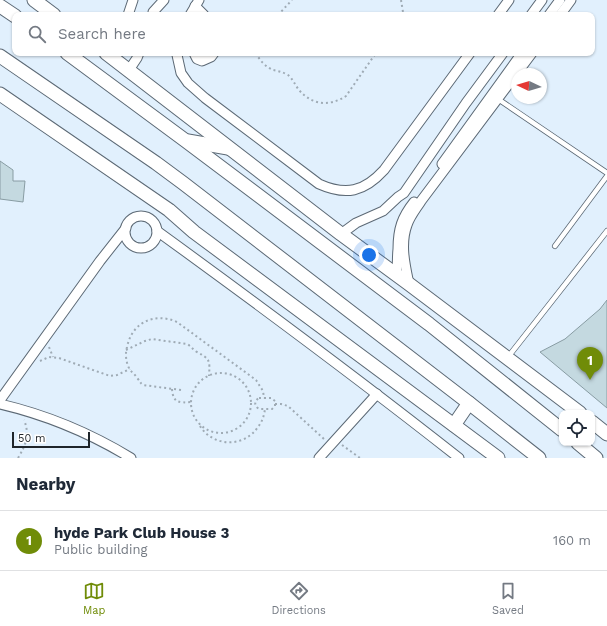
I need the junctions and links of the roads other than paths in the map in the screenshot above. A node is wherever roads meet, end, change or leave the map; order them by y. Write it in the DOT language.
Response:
graph roads {
  1 [pos="34,0"];
  2 [pos="134,0"];
  3 [pos="155,0"];
  4 [pos="164,0"];
  5 [pos="509,0"];
  6 [pos="542,0"];
  7 [pos="560,0"];
  8 [pos="571,0"];
  9 [pos="197,3"];
  10 [pos="0,6"];
  11 [pos="50,12"];
  12 [pos="129,12"];
  13 [pos="153,12"];
  14 [pos="155,12"];
  15 [pos="192,12"];
  16 [pos="202,12"];
  17 [pos="500,12"];
  18 [pos="533,12"];
  19 [pos="551,12"];
  20 [pos="562,12"];
  21 [pos="12,14"];
  22 [pos="0,56"];
  23 [pos="71,56"];
  24 [pos="112,56"];
  25 [pos="138,56"];
  26 [pos="177,56"];
  27 [pos="196,56"];
  28 [pos="212,56"];
  29 [pos="468,56"];
  30 [pos="501,56"];
  31 [pos="520,56"];
  32 [pos="530,56"];
  33 [pos="129,70"];
  34 [pos="0,94"];
  35 [pos="498,99"];
  36 [pos="186,141"];
  37 [pos="230,148"];
  38 [pos="607,174"];
  39 [pos="126,228"];
  40 [pos="157,231"];
  41 [pos="607,231"];
  42 [pos="341,234"];
  43 [pos="555,246"];
  44 [pos="396,275"];
  45 [pos="409,284"];
  46 [pos="442,308"];
  47 [pos="430,324"];
  48 [pos="508,358"];
  49 [pos="378,394"];
  50 [pos="0,400"];
  51 [pos="470,403"];
  52 [pos="0,404"];
  53 [pos="576,410"];
  54 [pos="595,424"];
  55 [pos="454,425"];
  56 [pos="559,428"];
  57 [pos="607,434"];
  58 [pos="582,446"];
  59 [pos="131,458"];
  60 [pos="319,458"];
  61 [pos="459,458"];
  62 [pos="498,458"];
  63 [pos="539,458"];
  64 [pos="596,458"];
  1 -- 11 [label="main road"];
  2 -- 12 [label="street"];
  3 -- 13 [label="street"];
  4 -- 14 [label="street"];
  5 -- 17 [label="street"];
  6 -- 18 [label="street"];
  7 -- 19 [label="street"];
  8 -- 20 [label="street"];
  9 -- 15 [label="street"];
  9 -- 16 [label="street"];
  10 -- 21 [label="main road"];
  22 -- 51 [label="main road"];
  23 -- 36 [label="main road"];
  24 -- 33 [label="main road"];
  25 -- 33 [label="street"];
  26 -- 29 [label="street"];
  27 -- 28 [label="street"];
  30 -- 42 [label="street"];
  31 -- 44 [label="street"];
  32 -- 35 [label="street"];
  33 -- 37 [label="main road"];
  34 -- 55 [label="main road"];
  35 -- 38 [label="lane"];
  35 -- 45 [label="street"];
  36 -- 37 [label="main road"];
  36 -- 47 [label="main road"];
  37 -- 42 [label="main road"];
  38 -- 43 [label="lane"];
  39 -- 40 [label="street"];
  39 -- 40 [label="street"];
  39 -- 50 [label="street"];
  40 -- 49 [label="street"];
  41 -- 48 [label="lane"];
  42 -- 44 [label="main road"];
  44 -- 45 [label="main road"];
  45 -- 46 [label="main road"];
  46 -- 47 [label="main road"];
  46 -- 48 [label="main road"];
  47 -- 56 [label="main road"];
  48 -- 53 [label="main road"];
  49 -- 60 [label="street"];
  49 -- 61 [label="street"];
  51 -- 55 [label="main road"];
  51 -- 63 [label="main road"];
  52 -- 59 [label="street"];
  54 -- 57 [label="main road"];
  55 -- 62 [label="main road"];
  58 -- 64 [label="main road"];
}
